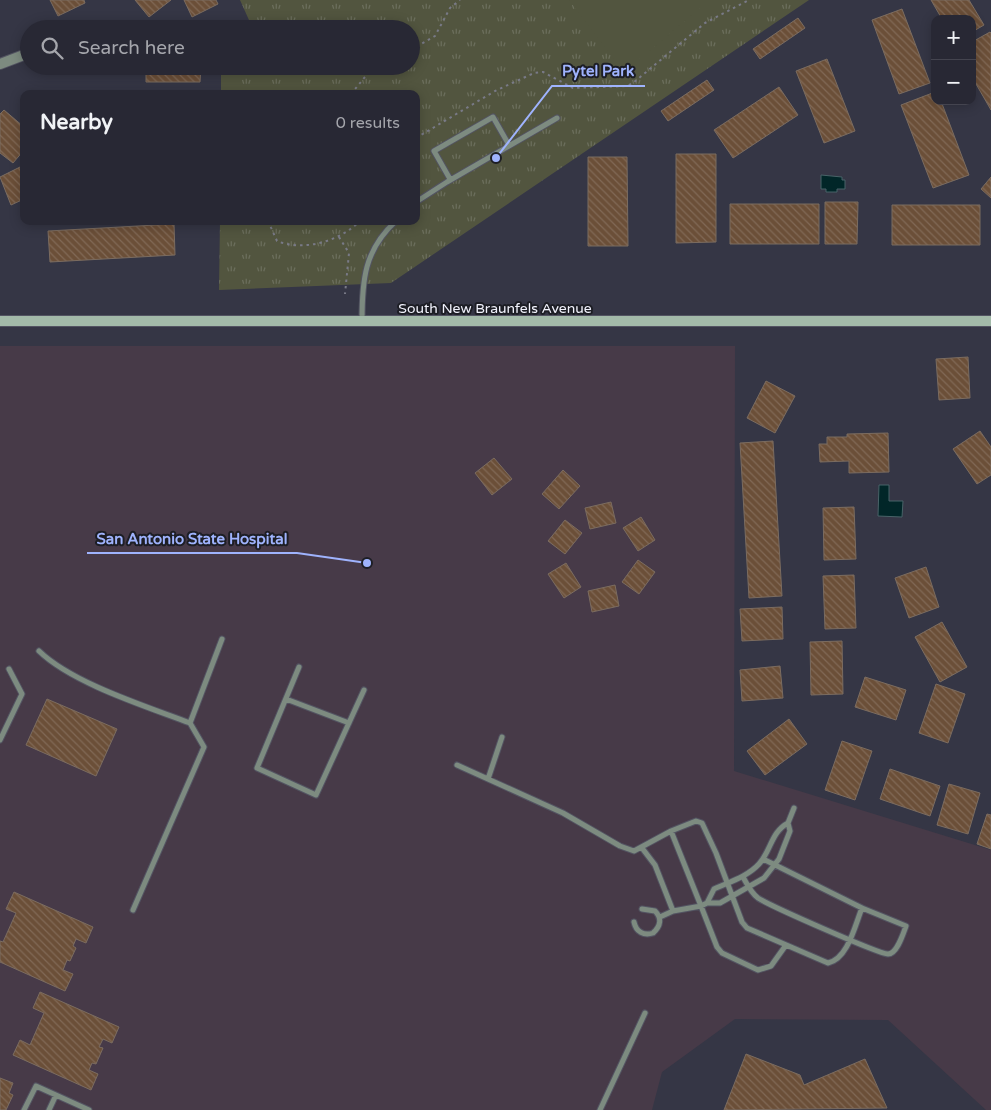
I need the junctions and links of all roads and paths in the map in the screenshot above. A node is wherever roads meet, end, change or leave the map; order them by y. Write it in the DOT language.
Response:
graph roads {
  1 [pos="460,0"];
  2 [pos="748,0"];
  3 [pos="420,45"];
  4 [pos="20,56"];
  5 [pos="0,64"];
  6 [pos="367,75"];
  7 [pos="354,90"];
  8 [pos="557,118"];
  9 [pos="420,136"];
  10 [pos="509,146"];
  11 [pos="450,180"];
  12 [pos="420,199"];
  13 [pos="270,225"];
  14 [pos="356,225"];
  15 [pos="393,225"];
  16 [pos="339,236"];
  17 [pos="345,294"];
  18 [pos="0,321"];
  19 [pos="991,321"];
  20 [pos="362,322"];
  21 [pos="222,640"];
  22 [pos="38,651"];
  23 [pos="299,667"];
  24 [pos="9,669"];
  25 [pos="364,690"];
  26 [pos="286,698"];
  27 [pos="190,723"];
  28 [pos="349,723"];
  29 [pos="1,736"];
  30 [pos="502,737"];
  31 [pos="457,766"];
  32 [pos="488,779"];
  33 [pos="794,808"];
  34 [pos="788,823"];
  35 [pos="671,831"];
  36 [pos="642,848"];
  37 [pos="763,859"];
  38 [pos="774,866"];
  39 [pos="743,877"];
  40 [pos="728,883"];
  41 [pos="749,888"];
  42 [pos="733,896"];
  43 [pos="704,905"];
  44 [pos="862,908"];
  45 [pos="642,909"];
  46 [pos="133,910"];
  47 [pos="673,911"];
  48 [pos="660,917"];
  49 [pos="634,922"];
  50 [pos="849,939"];
  51 [pos="786,946"];
  52 [pos="645,1013"];
  53 [pos="56,1095"];
  54 [pos="24,1110"];
  55 [pos="49,1110"];
  56 [pos="87,1110"];
  57 [pos="600,1110"];
  1 -- 3 [label="path"];
  2 -- 9 [label="path"];
  4 -- 5 [label="street"];
  6 -- 7 [label="path"];
  8 -- 10 [label="lane"];
  10 -- 11 [label="lane"];
  10 -- 11 [label="lane"];
  11 -- 12 [label="lane"];
  13 -- 16 [label="path"];
  14 -- 16 [label="path"];
  15 -- 20 [label="lane"];
  16 -- 17 [label="path"];
  18 -- 20 [label="main road, South New Braunfels Avenue"];
  19 -- 20 [label="main road, South New Braunfels Avenue"];
  21 -- 27 [label="lane"];
  22 -- 27 [label="lane"];
  23 -- 26 [label="lane"];
  24 -- 29 [label="lane"];
  25 -- 28 [label="lane"];
  26 -- 28 [label="lane"];
  26 -- 28 [label="lane"];
  27 -- 46 [label="lane"];
  30 -- 32 [label="lane"];
  31 -- 32 [label="lane"];
  32 -- 36 [label="lane"];
  33 -- 34 [label="lane"];
  34 -- 37 [label="lane"];
  34 -- 38 [label="lane"];
  35 -- 36 [label="lane"];
  35 -- 40 [label="lane"];
  35 -- 43 [label="lane"];
  36 -- 47 [label="lane"];
  37 -- 38 [label="lane"];
  37 -- 39 [label="lane"];
  38 -- 41 [label="lane"];
  38 -- 44 [label="lane"];
  39 -- 40 [label="lane"];
  39 -- 41 [label="lane"];
  40 -- 42 [label="lane"];
  40 -- 43 [label="lane"];
  41 -- 42 [label="lane"];
  41 -- 50 [label="lane"];
  42 -- 43 [label="lane"];
  42 -- 51 [label="lane"];
  43 -- 47 [label="lane"];
  43 -- 51 [label="lane"];
  44 -- 50 [label="lane"];
  44 -- 50 [label="lane"];
  45 -- 48 [label="lane"];
  47 -- 48 [label="lane"];
  48 -- 49 [label="lane"];
  50 -- 51 [label="lane"];
  52 -- 57 [label="lane"];
  53 -- 54 [label="lane"];
  53 -- 55 [label="lane"];
  53 -- 56 [label="lane"];
}
